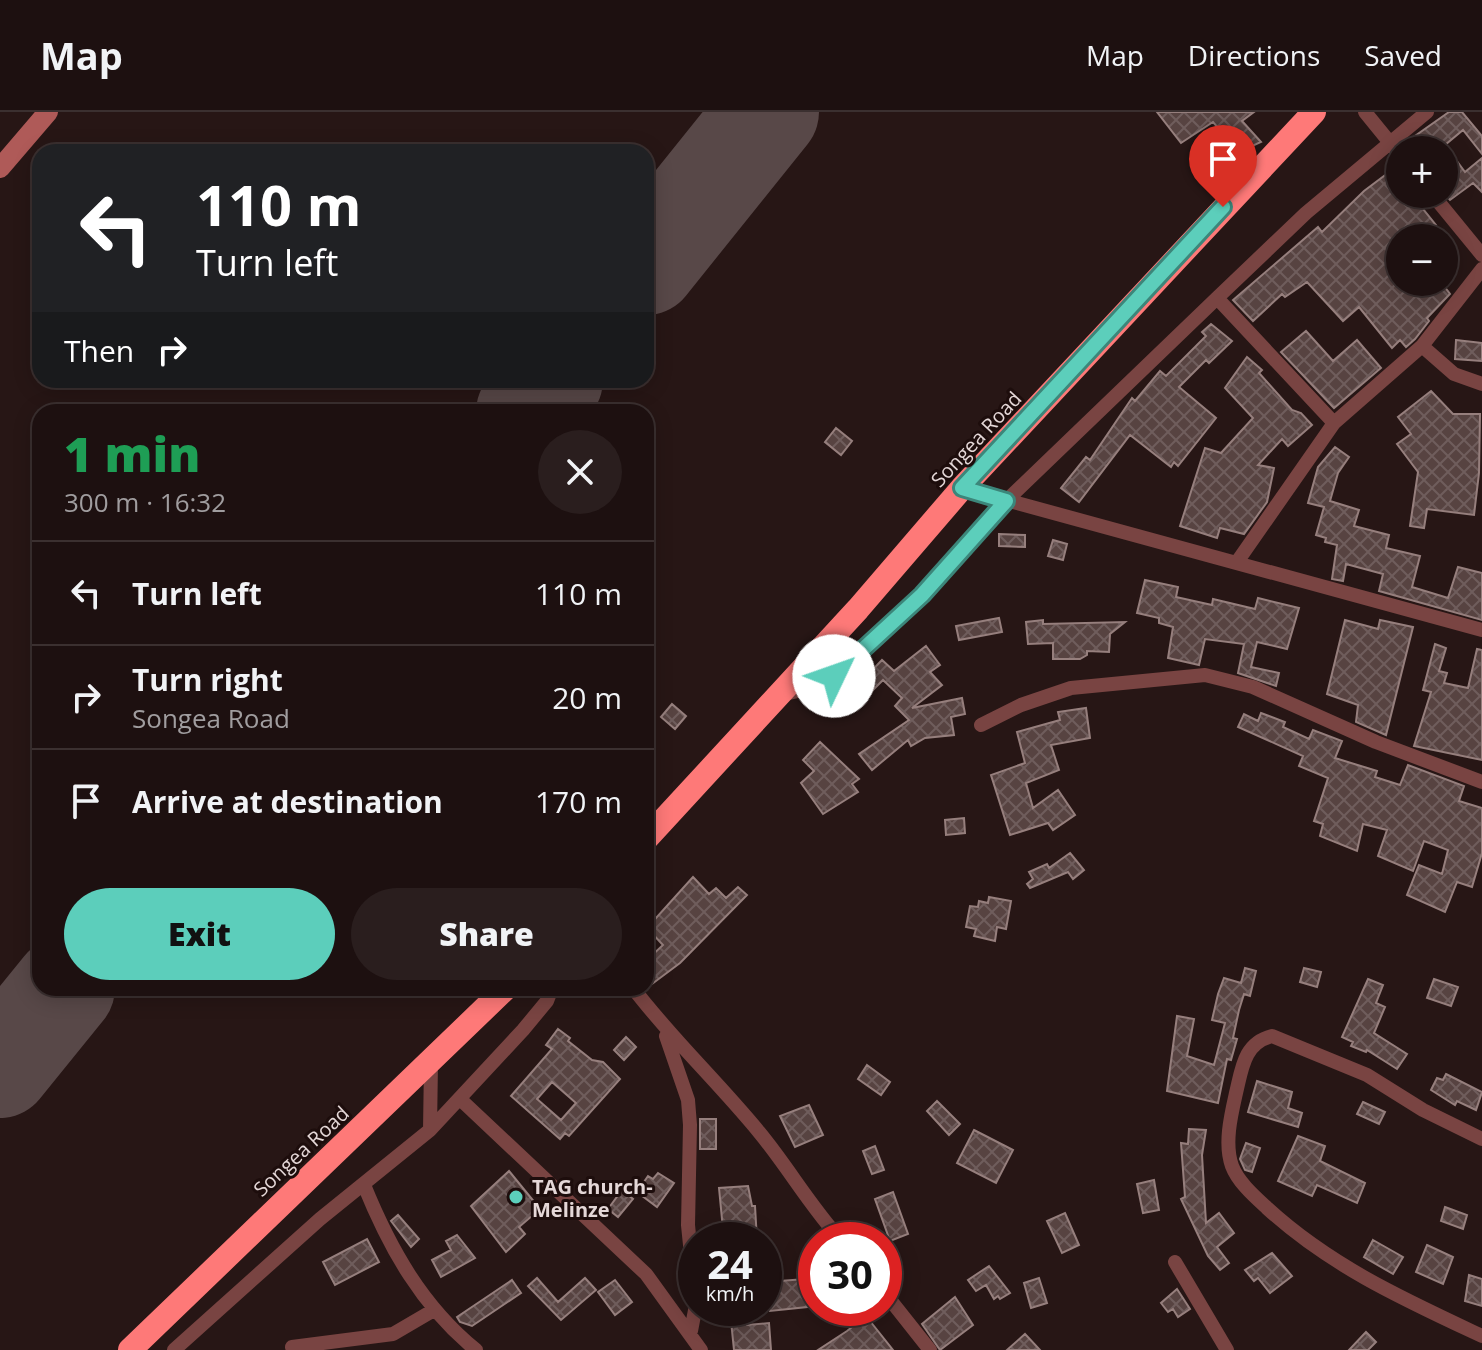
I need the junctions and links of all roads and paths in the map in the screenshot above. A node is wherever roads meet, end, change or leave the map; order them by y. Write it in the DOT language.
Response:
graph roads {
  1 [pos="48,112"];
  2 [pos="1314,112"];
  3 [pos="1365,112"];
  4 [pos="1427,112"];
  5 [pos="1397,136"];
  6 [pos="1386,138"];
  7 [pos="1386,145"];
  8 [pos="0,168"];
  9 [pos="1443,208"];
  10 [pos="1482,255"];
  11 [pos="1482,269"];
  12 [pos="1217,298"];
  13 [pos="1422,346"];
  14 [pos="1482,384"];
  15 [pos="1334,423"];
  16 [pos="962,488"];
  17 [pos="1006,501"];
  18 [pos="1237,562"];
  19 [pos="1482,630"];
  20 [pos="780,695"];
  21 [pos="981,725"];
  22 [pos="1482,782"];
  23 [pos="654,830"];
  24 [pos="498,996"];
  25 [pos="549,996"];
  26 [pos="639,996"];
  27 [pos="663,1028"];
  28 [pos="431,1063"];
  29 [pos="460,1099"];
  30 [pos="430,1130"];
  31 [pos="1482,1139"];
  32 [pos="364,1185"];
  33 [pos="825,1222"];
  34 [pos="1175,1262"];
  35 [pos="434,1310"];
  36 [pos="902,1315"];
  37 [pos="691,1331"];
  38 [pos="1482,1336"];
  39 [pos="292,1347"];
  40 [pos="130,1350"];
  41 [pos="174,1350"];
  42 [pos="476,1350"];
  43 [pos="701,1350"];
  44 [pos="930,1350"];
  45 [pos="1227,1350"];
  1 -- 8 [label="street"];
  2 -- 16 [label="highway, Songea Road"];
  3 -- 6 [label="street"];
  4 -- 5 [label="street"];
  7 -- 12 [label="street"];
  9 -- 10 [label="street"];
  11 -- 13 [label="street"];
  12 -- 15 [label="street"];
  12 -- 17 [label="street"];
  13 -- 14 [label="street"];
  13 -- 15 [label="street"];
  15 -- 18 [label="street"];
  16 -- 17 [label="street"];
  16 -- 20 [label="highway, Songea Road"];
  17 -- 18 [label="street"];
  17 -- 20 [label="street"];
  18 -- 19 [label="street"];
  20 -- 23 [label="highway, Songea Road"];
  21 -- 22 [label="street"];
  24 -- 28 [label="highway, Songea Road"];
  25 -- 29 [label="street"];
  26 -- 27 [label="street"];
  27 -- 33 [label="street"];
  27 -- 37 [label="street"];
  28 -- 30 [label="street"];
  28 -- 40 [label="highway, Songea Road"];
  29 -- 30 [label="street"];
  29 -- 37 [label="street"];
  30 -- 32 [label="street"];
  31 -- 38 [label="street"];
  32 -- 35 [label="street"];
  32 -- 41 [label="street"];
  34 -- 45 [label="street"];
  35 -- 39 [label="street"];
  35 -- 42 [label="street"];
  36 -- 44 [label="street"];
  37 -- 43 [label="street"];
}
